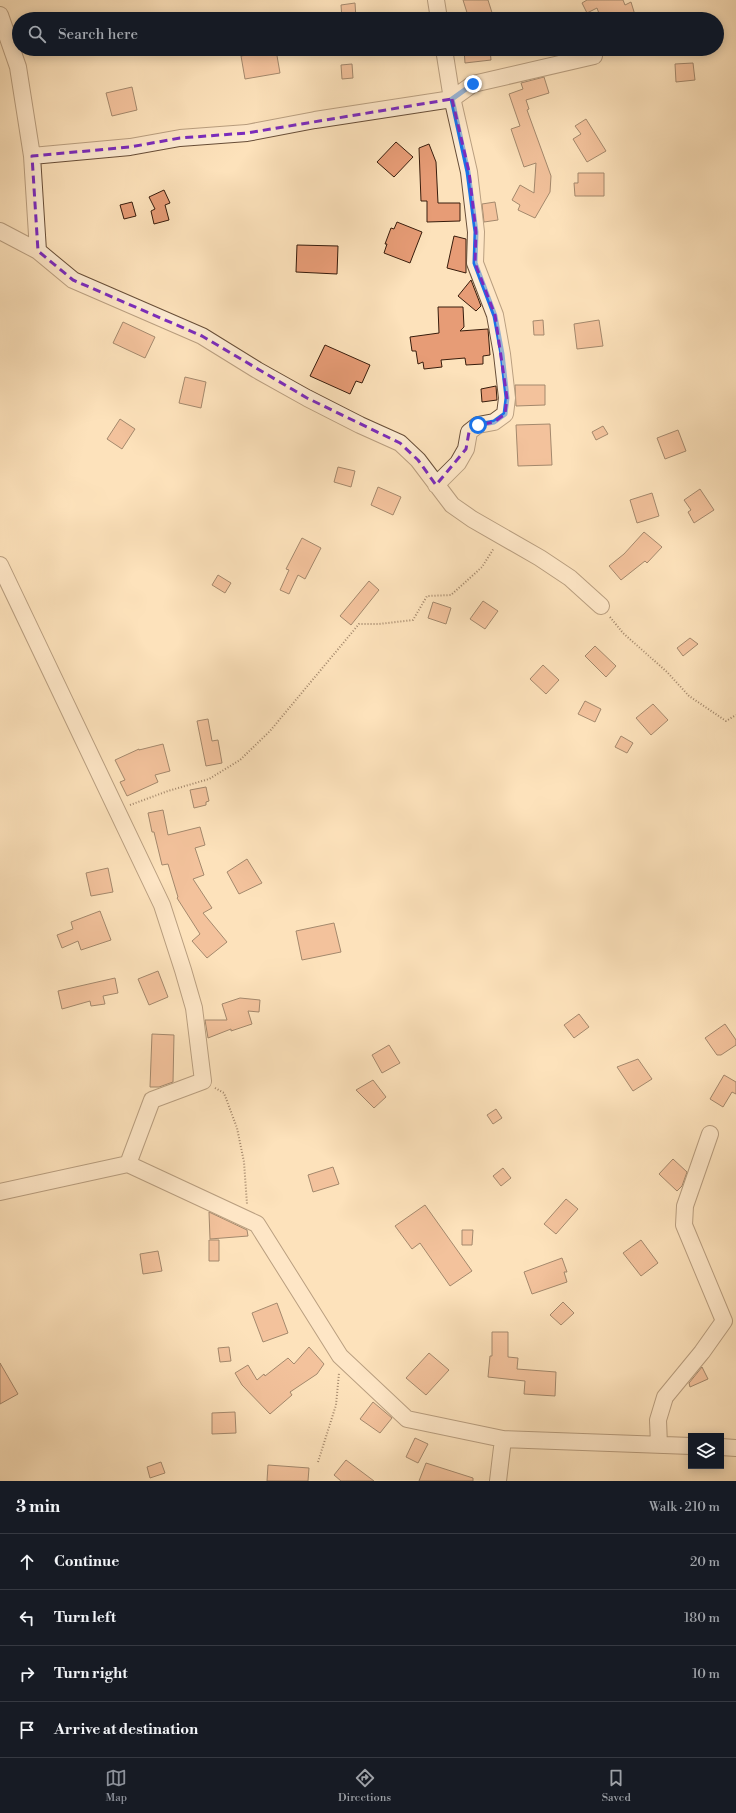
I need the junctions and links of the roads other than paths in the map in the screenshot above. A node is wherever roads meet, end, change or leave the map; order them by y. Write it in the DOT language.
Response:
graph roads {
  1 [pos="436,0"];
  2 [pos="438,12"];
  3 [pos="0,15"];
  4 [pos="12,50"];
  5 [pos="14,56"];
  6 [pos="445,56"];
  7 [pos="594,56"];
  8 [pos="452,99"];
  9 [pos="32,156"];
  10 [pos="0,231"];
  11 [pos="38,251"];
  12 [pos="436,485"];
  13 [pos="0,565"];
  14 [pos="601,606"];
  15 [pos="710,1134"];
  16 [pos="128,1164"];
  17 [pos="0,1192"];
  18 [pos="503,1439"];
  19 [pos="659,1445"];
  20 [pos="688,1446"];
  21 [pos="724,1447"];
  22 [pos="736,1448"];
  23 [pos="498,1481"];
  1 -- 2 [label="street"];
  3 -- 4 [label="street"];
  5 -- 9 [label="street"];
  6 -- 8 [label="street"];
  7 -- 8 [label="street"];
  8 -- 9 [label="street"];
  8 -- 12 [label="street"];
  9 -- 11 [label="street"];
  10 -- 11 [label="street"];
  11 -- 12 [label="street"];
  12 -- 14 [label="street"];
  13 -- 16 [label="street"];
  15 -- 19 [label="street"];
  16 -- 17 [label="street"];
  16 -- 18 [label="street"];
  18 -- 19 [label="street"];
  18 -- 23 [label="street"];
  19 -- 20 [label="street"];
  21 -- 22 [label="street"];
}
